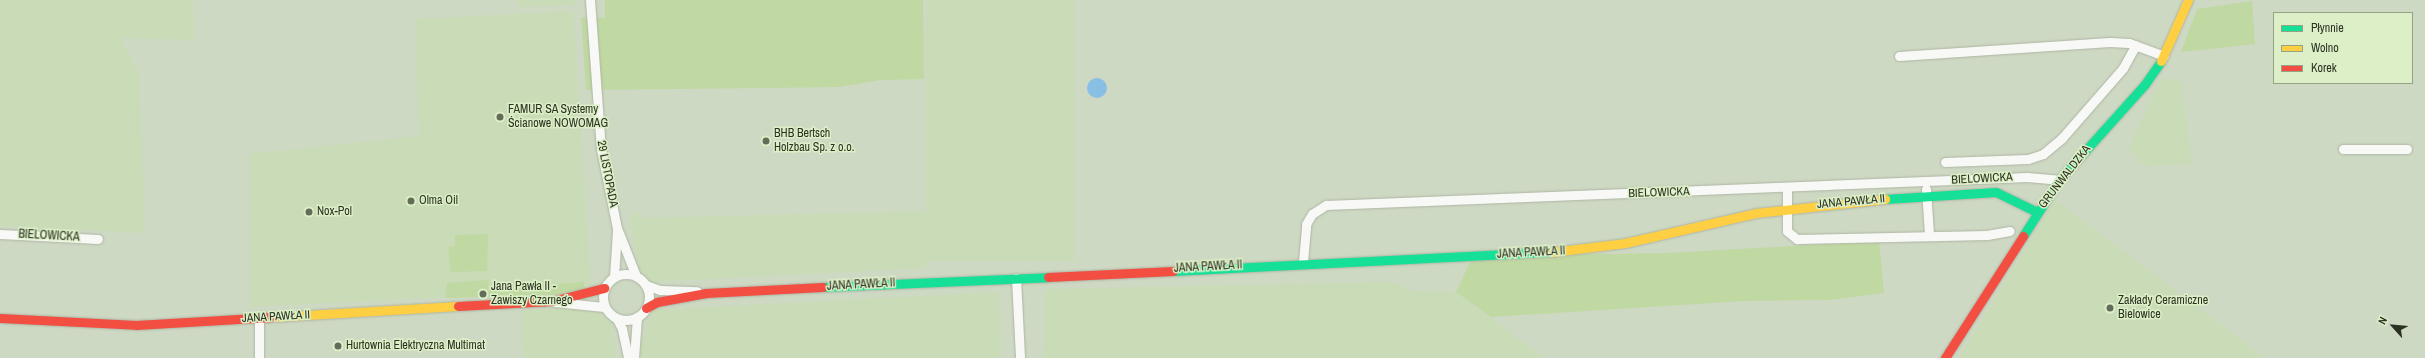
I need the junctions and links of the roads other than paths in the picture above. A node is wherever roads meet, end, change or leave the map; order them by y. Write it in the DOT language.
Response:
graph roads {
  1 [pos="590,0"];
  2 [pos="2188,0"];
  3 [pos="2136,45"];
  4 [pos="1899,56"];
  5 [pos="2164,56"];
  6 [pos="2343,149"];
  7 [pos="2407,149"];
  8 [pos="1945,162"];
  9 [pos="2059,180"];
  10 [pos="1926,182"];
  11 [pos="1787,189"];
  12 [pos="1926,195"];
  13 [pos="1787,208"];
  14 [pos="2037,212"];
  15 [pos="617,228"];
  16 [pos="2010,231"];
  17 [pos="0,234"];
  18 [pos="1929,234"];
  19 [pos="98,239"];
  20 [pos="1303,262"];
  21 [pos="636,276"];
  22 [pos="614,277"];
  23 [pos="1016,278"];
  24 [pos="646,285"];
  25 [pos="604,288"];
  26 [pos="706,293"];
  27 [pos="552,301"];
  28 [pos="604,307"];
  29 [pos="646,308"];
  30 [pos="0,318"];
  31 [pos="259,318"];
  32 [pos="637,318"];
  33 [pos="617,319"];
  34 [pos="259,358"];
  35 [pos="628,358"];
  36 [pos="634,358"];
  37 [pos="1020,358"];
  38 [pos="1945,358"];
  1 -- 15 [label="street, 29 LISTOPADA"];
  2 -- 5 [label="street, GRUNWALDZKA"];
  3 -- 4 [label="street"];
  3 -- 5 [label="street"];
  3 -- 8 [label="street"];
  5 -- 9 [label="street, GRUNWALDZKA"];
  6 -- 7 [label="street"];
  9 -- 10 [label="street, BIELOWICKA"];
  9 -- 14 [label="street, GRUNWALDZKA"];
  10 -- 11 [label="street, BIELOWICKA"];
  10 -- 12 [label="street"];
  11 -- 13 [label="street"];
  11 -- 20 [label="street, BIELOWICKA"];
  12 -- 13 [label="street, JANA PAWŁA II"];
  12 -- 14 [label="street, JANA PAWŁA II"];
  12 -- 18 [label="street"];
  13 -- 18 [label="street"];
  13 -- 20 [label="street, JANA PAWŁA II"];
  14 -- 38 [label="street, GRUNWALDZKA"];
  15 -- 21 [label="street, 29 LISTOPADA"];
  15 -- 22 [label="street, 29 LISTOPADA"];
  16 -- 18 [label="street"];
  17 -- 19 [label="street, BIELOWICKA"];
  20 -- 23 [label="street, JANA PAWŁA II"];
  21 -- 22 [label="street"];
  21 -- 24 [label="street"];
  22 -- 25 [label="street"];
  23 -- 26 [label="street, JANA PAWŁA II"];
  23 -- 37 [label="street"];
  24 -- 26 [label="street, JANA PAWŁA II"];
  24 -- 29 [label="street"];
  25 -- 27 [label="street, JANA PAWŁA II"];
  25 -- 28 [label="street"];
  26 -- 29 [label="street, JANA PAWŁA II"];
  27 -- 28 [label="street, JANA PAWŁA II"];
  27 -- 31 [label="street, JANA PAWŁA II"];
  28 -- 33 [label="street"];
  29 -- 32 [label="street"];
  30 -- 31 [label="street, JANA PAWŁA II"];
  31 -- 34 [label="street"];
  32 -- 33 [label="street"];
  32 -- 36 [label="street"];
  33 -- 35 [label="street"];
}
